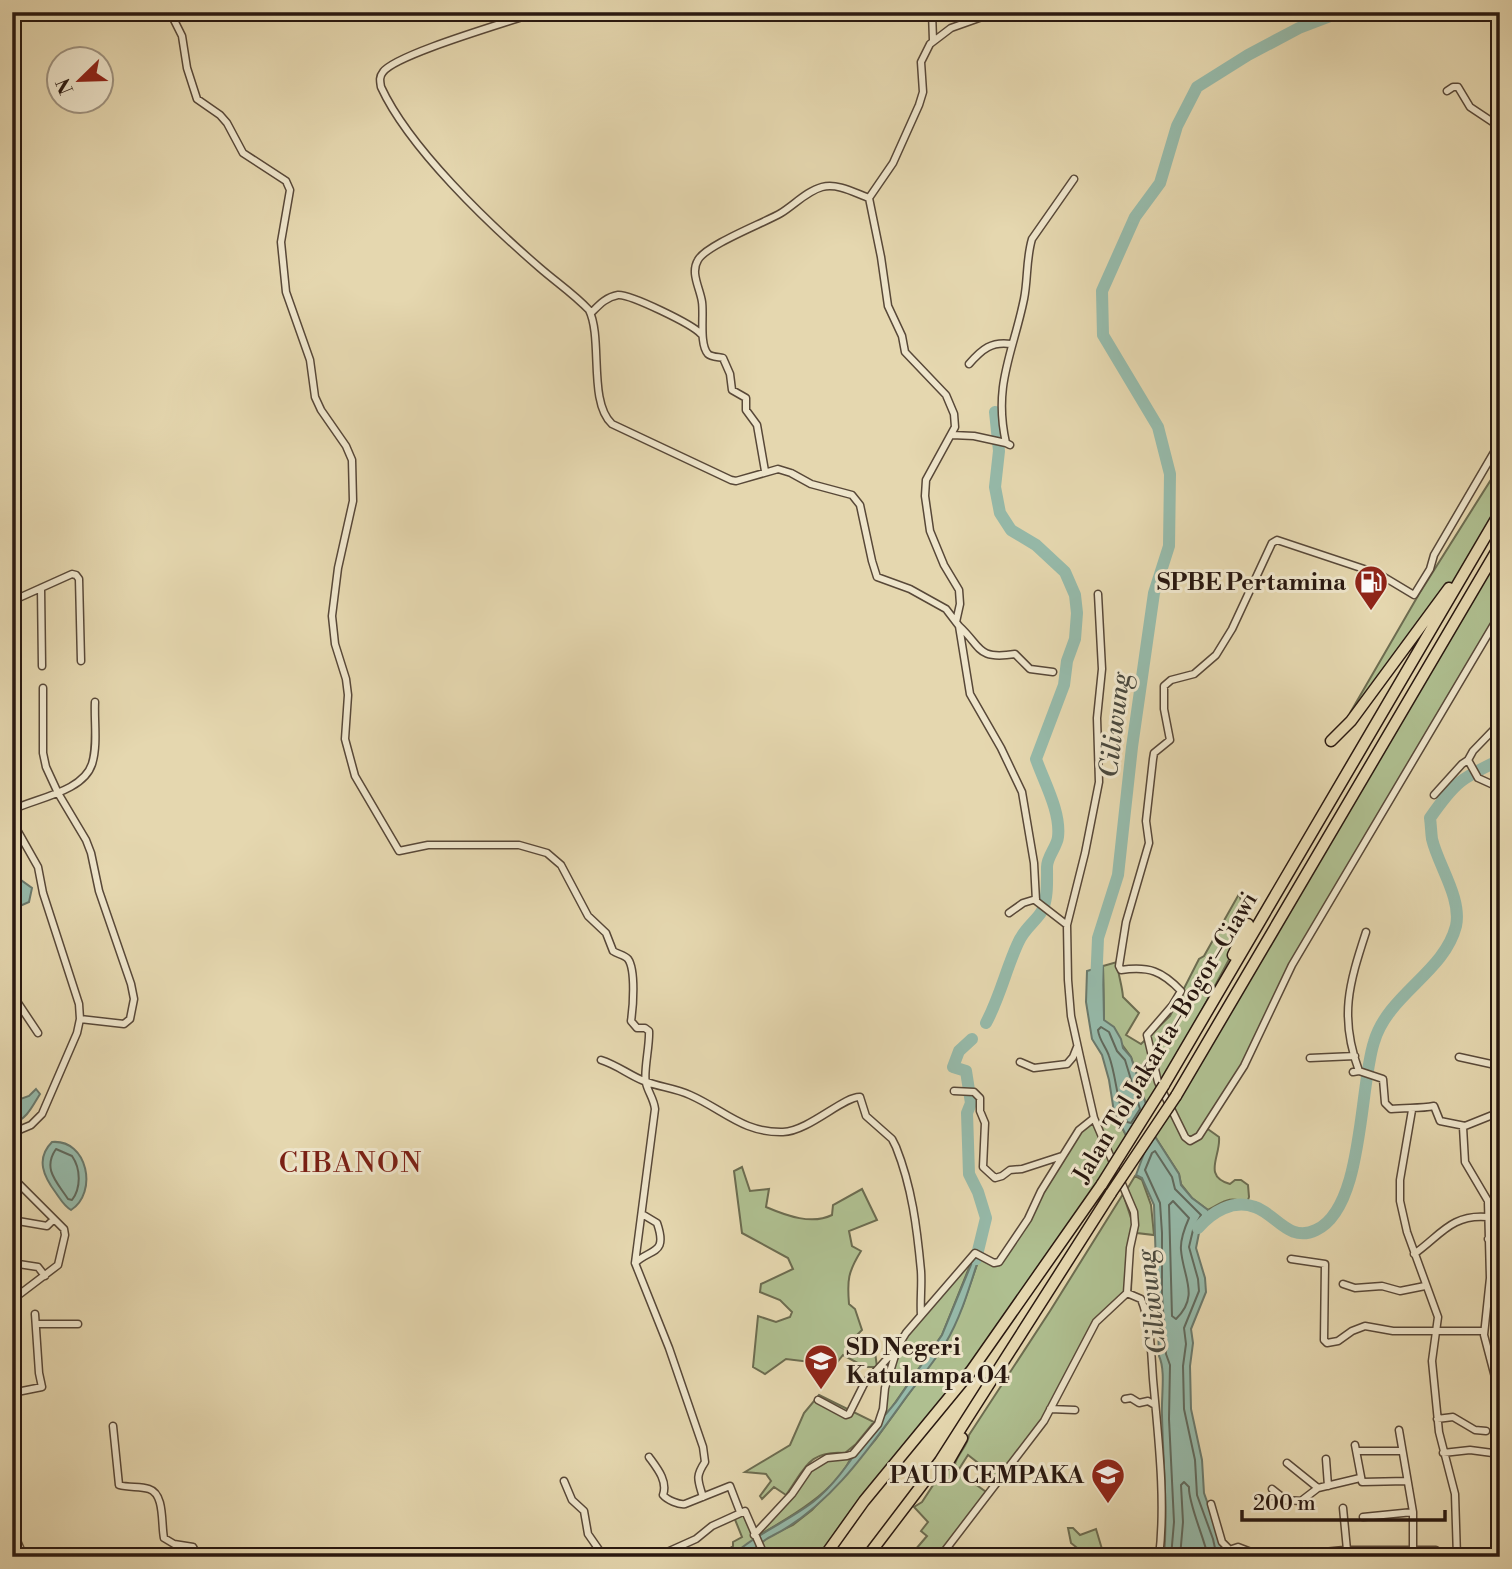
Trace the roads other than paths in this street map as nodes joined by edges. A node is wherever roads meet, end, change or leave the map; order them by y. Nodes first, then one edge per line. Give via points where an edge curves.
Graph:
1 (170, 12) edge
2 (537, 12) edge
3 (932, 12) edge
4 (996, 12) edge
5 (933, 40) junction
6 (1447, 91) dead end
7 (1500, 127) edge
8 (1074, 179) dead end
9 (869, 198) junction
10 (591, 313) junction
11 (701, 334) junction
12 (1008, 344) junction
13 (970, 364) dead end
14 (951, 435) junction
15 (1500, 442) edge
16 (765, 471) junction
17 (1500, 512) edge
18 (1500, 545) edge
19 (1467, 569) junction
20 (41, 588) junction
21 (1098, 594) dead end
22 (12, 601) edge
23 (1500, 614) edge
24 (957, 624) junction
25 (81, 661) dead end
26 (41, 666) dead end
27 (1053, 672) dead end
28 (43, 688) dead end
29 (95, 702) dead end
30 (1500, 723) edge
31 (1331, 741) dead end
32 (1469, 761) junction
33 (1500, 788) edge
34 (58, 793) junction
35 (1434, 795) dead end
36 (12, 810) edge
37 (12, 821) edge
38 (1037, 902) junction
39 (1009, 914) dead end
40 (1248, 924) dead end
41 (1067, 925) junction
42 (1366, 932) dead end
43 (12, 994) edge
44 (80, 1019) junction
45 (1196, 1030) junction
46 (38, 1033) dead end
47 (1077, 1045) junction
48 (1355, 1056) junction
49 (1459, 1057) dead end
50 (1311, 1058) dead end
51 (601, 1060) dead end
52 (1020, 1062) dead end
53 (1500, 1066) edge
54 (645, 1082) junction
55 (954, 1091) dead end
56 (1412, 1110) junction
57 (1500, 1112) edge
58 (1094, 1118) junction
59 (1463, 1126) junction
60 (12, 1133) edge
61 (1063, 1155) junction
62 (12, 1177) edge
63 (642, 1214) junction
64 (1487, 1217) junction
65 (54, 1219) junction
66 (12, 1220) edge
67 (1488, 1239) junction
68 (1500, 1239) edge
69 (1414, 1254) junction
70 (1291, 1259) dead end
71 (12, 1263) edge
72 (635, 1263) junction
73 (45, 1276) junction
74 (1343, 1284) dead end
75 (1425, 1286) junction
76 (1127, 1293) junction
77 (12, 1300) edge
78 (35, 1314) dead end
79 (921, 1315) junction
80 (36, 1324) junction
81 (78, 1324) dead end
82 (1435, 1331) junction
83 (1484, 1331) junction
84 (898, 1346) junction
85 (1497, 1377) edge
86 (989, 1382) junction
87 (12, 1393) edge
88 (1125, 1399) dead end
89 (818, 1400) dead end
90 (1156, 1405) junction
91 (1500, 1407) edge
92 (1050, 1409) junction
93 (1075, 1410) dead end
94 (1437, 1419) junction
95 (113, 1426) dead end
96 (1399, 1430) dead end
97 (1486, 1431) dead end
98 (1402, 1451) junction
99 (1443, 1453) junction
100 (1500, 1454) edge
101 (649, 1457) dead end
102 (1325, 1459) dead end
103 (947, 1464) dead end
104 (1287, 1464) dead end
105 (1360, 1478) junction
106 (1407, 1480) junction
107 (564, 1481) dead end
108 (1328, 1486) junction
109 (1318, 1488) junction
110 (1272, 1489) dead end
111 (703, 1497) junction
112 (1286, 1500) junction
113 (1211, 1504) dead end
114 (1267, 1505) dead end
115 (1343, 1508) dead end
116 (740, 1512) junction
117 (1413, 1512) junction
118 (1363, 1517) dead end
119 (12, 1529) edge
120 (754, 1536) junction
121 (1347, 1550) junction
122 (1413, 1550) junction
123 (1229, 1553) edge
124 (1254, 1555) edge
125 (24, 1557) edge
126 (198, 1557) edge
127 (604, 1557) edge
128 (656, 1557) edge
129 (765, 1557) edge
130 (824, 1557) edge
131 (867, 1557) edge
132 (940, 1557) edge
133 (1159, 1557) edge
134 (1264, 1557) edge
135 (1273, 1557) edge
136 (1442, 1557) edge
137 (1457, 1557) edge

1 - 54 street via 182,36 197,99 227,123 243,153 286,181 290,190 281,242 286,292 310,360 318,404 352,460 354,501 332,616 346,679 345,739 355,776 398,851 428,845 519,845 547,853 561,865 590,920 606,933 613,951 629,961 631,1021 649,1031
2 - 10 street via 412,54 385,69 381,88 411,134 462,194
3 - 5 street
4 - 5 street via 958,24
5 - 9 street via 922,60 919,105 893,163
6 - 7 street via 1458,87 1469,107
8 - 12 street via 1032,239 1024,301
9 - 11 street via 821,187 703,253 695,267 702,300
9 - 14 street via 888,306 905,352 950,401 956,421
10 - 11 street via 607,298 627,296
10 - 16 street via 598,385 605,415 612,424 731,480
11 - 16 street via 708,355 725,362 732,390 746,398 746,410 757,425
12 - 13 street via 986,347
12 - 14 street via 1001,398 1004,443
14 - 24 street via 926,480 925,496 930,531 959,590
15 - 23 street via 1414,595 1379,574 1277,540 1216,655 1194,674 1164,686 1170,740 1153,759 1146,821 1149,843 1126,922 1119,966 1121,970 1158,972 1181,991 1147,1035 1158,1082 1190,1141 1199,1136 1244,1068 1292,965
16 - 24 street via 782,470 857,499 877,577 946,609
17 - 19 highway, Jalan Tol Jakarta–Bogor–Ciawi
18 - 86 highway, Jalan Tol Jakarta–Bogor–Ciawi, bridge via 1176,1096
19 - 31 highway
19 - 45 highway, Jalan Tol Jakarta–Bogor–Ciawi
20 - 22 street
20 - 25 street via 72,574 79,579
20 - 26 street
21 - 41 street via 1102,669 1097,718 1099,782
24 - 27 street via 979,651 1015,654 1030,669
24 - 38 street via 970,694 1021,792
28 - 34 street via 43,753
29 - 34 street via 91,767 72,787
30 - 32 street
32 - 33 street via 1474,774
32 - 35 street
34 - 36 street
34 - 44 street via 92,853 99,891 134,999 131,1019 124,1024
37 - 44 street via 38,867
38 - 39 street via 1023,903
38 - 41 street
40 - 45 highway
41 - 47 street via 1071,1016
42 - 48 street via 1350,982 1346,1013
43 - 46 street
44 - 60 street via 41,1114 31,1125
45 - 130 highway, Jalan Tol Jakarta–Bogor–Ciawi, bridge via 1102,1184 971,1371
47 - 52 street via 1067,1064 1034,1068
47 - 58 street
48 - 50 street
48 - 56 street via 1359,1072 1384,1081 1388,1108
49 - 53 street
51 - 54 street via 619,1065
54 - 63 street via 655,1110
54 - 79 street via 691,1095 732,1121 771,1131 801,1127 860,1097 866,1116 897,1147 915,1208
55 - 61 street via 980,1098 985,1123 983,1167 995,1178
56 - 59 street via 1434,1106 1440,1121
56 - 69 street via 1400,1187
57 - 59 street
58 - 61 street via 1079,1130
58 - 76 street via 1134,1212
59 - 64 street via 1463,1158 1486,1196
61 - 79 street via 999,1262 975,1253
62 - 65 street
63 - 72 street
63 - 72 street via 657,1223 660,1244
64 - 67 street
64 - 69 street via 1469,1217 1445,1227
65 - 66 street via 47,1226
65 - 73 street via 65,1235 58,1265
67 - 68 street
67 - 83 street via 1490,1278
69 - 75 street
70 - 82 street via 1325,1264 1326,1343 1362,1326
71 - 73 street via 37,1267
72 - 111 street via 703,1447 705,1462 698,1480
73 - 77 street
74 - 75 street via 1400,1291
75 - 82 street via 1437,1313
76 - 90 street via 1141,1299 1147,1315
76 - 92 street via 1096,1322
78 - 80 street
79 - 84 street
80 - 81 street
80 - 87 street via 42,1387
82 - 83 street
82 - 94 street via 1432,1361
83 - 85 street
84 - 89 street via 864,1384 849,1414
84 - 120 street via 878,1424 853,1454 827,1458 809,1469
85 - 91 street
86 - 103 highway
86 - 131 highway, Jalan Tol Jakarta–Bogor–Ciawi via 940,1461
88 - 90 street
90 - 133 street
92 - 93 street
92 - 132 street
94 - 97 street via 1453,1417
94 - 99 street
95 - 126 street via 120,1485 155,1492 164,1538 193,1547
96 - 98 street
98 - 105 street via 1356,1448
98 - 106 street
99 - 100 street
99 - 137 street via 1455,1494
101 - 111 street via 662,1477 664,1497 681,1505
102 - 108 street
104 - 109 street
105 - 106 street via 1366,1483
105 - 108 street
106 - 117 street
107 - 127 street via 572,1500 584,1511 588,1534
108 - 109 street
109 - 112 street via 1304,1500
110 - 112 street
111 - 116 street via 730,1486
112 - 114 street
113 - 123 street
115 - 121 street
116 - 120 street via 745,1511
116 - 128 street
117 - 118 street
117 - 122 street
119 - 125 street
120 - 129 street
121 - 122 street
121 - 135 street
122 - 136 street via 1436,1550
123 - 124 street via 1238,1546
124 - 134 street

